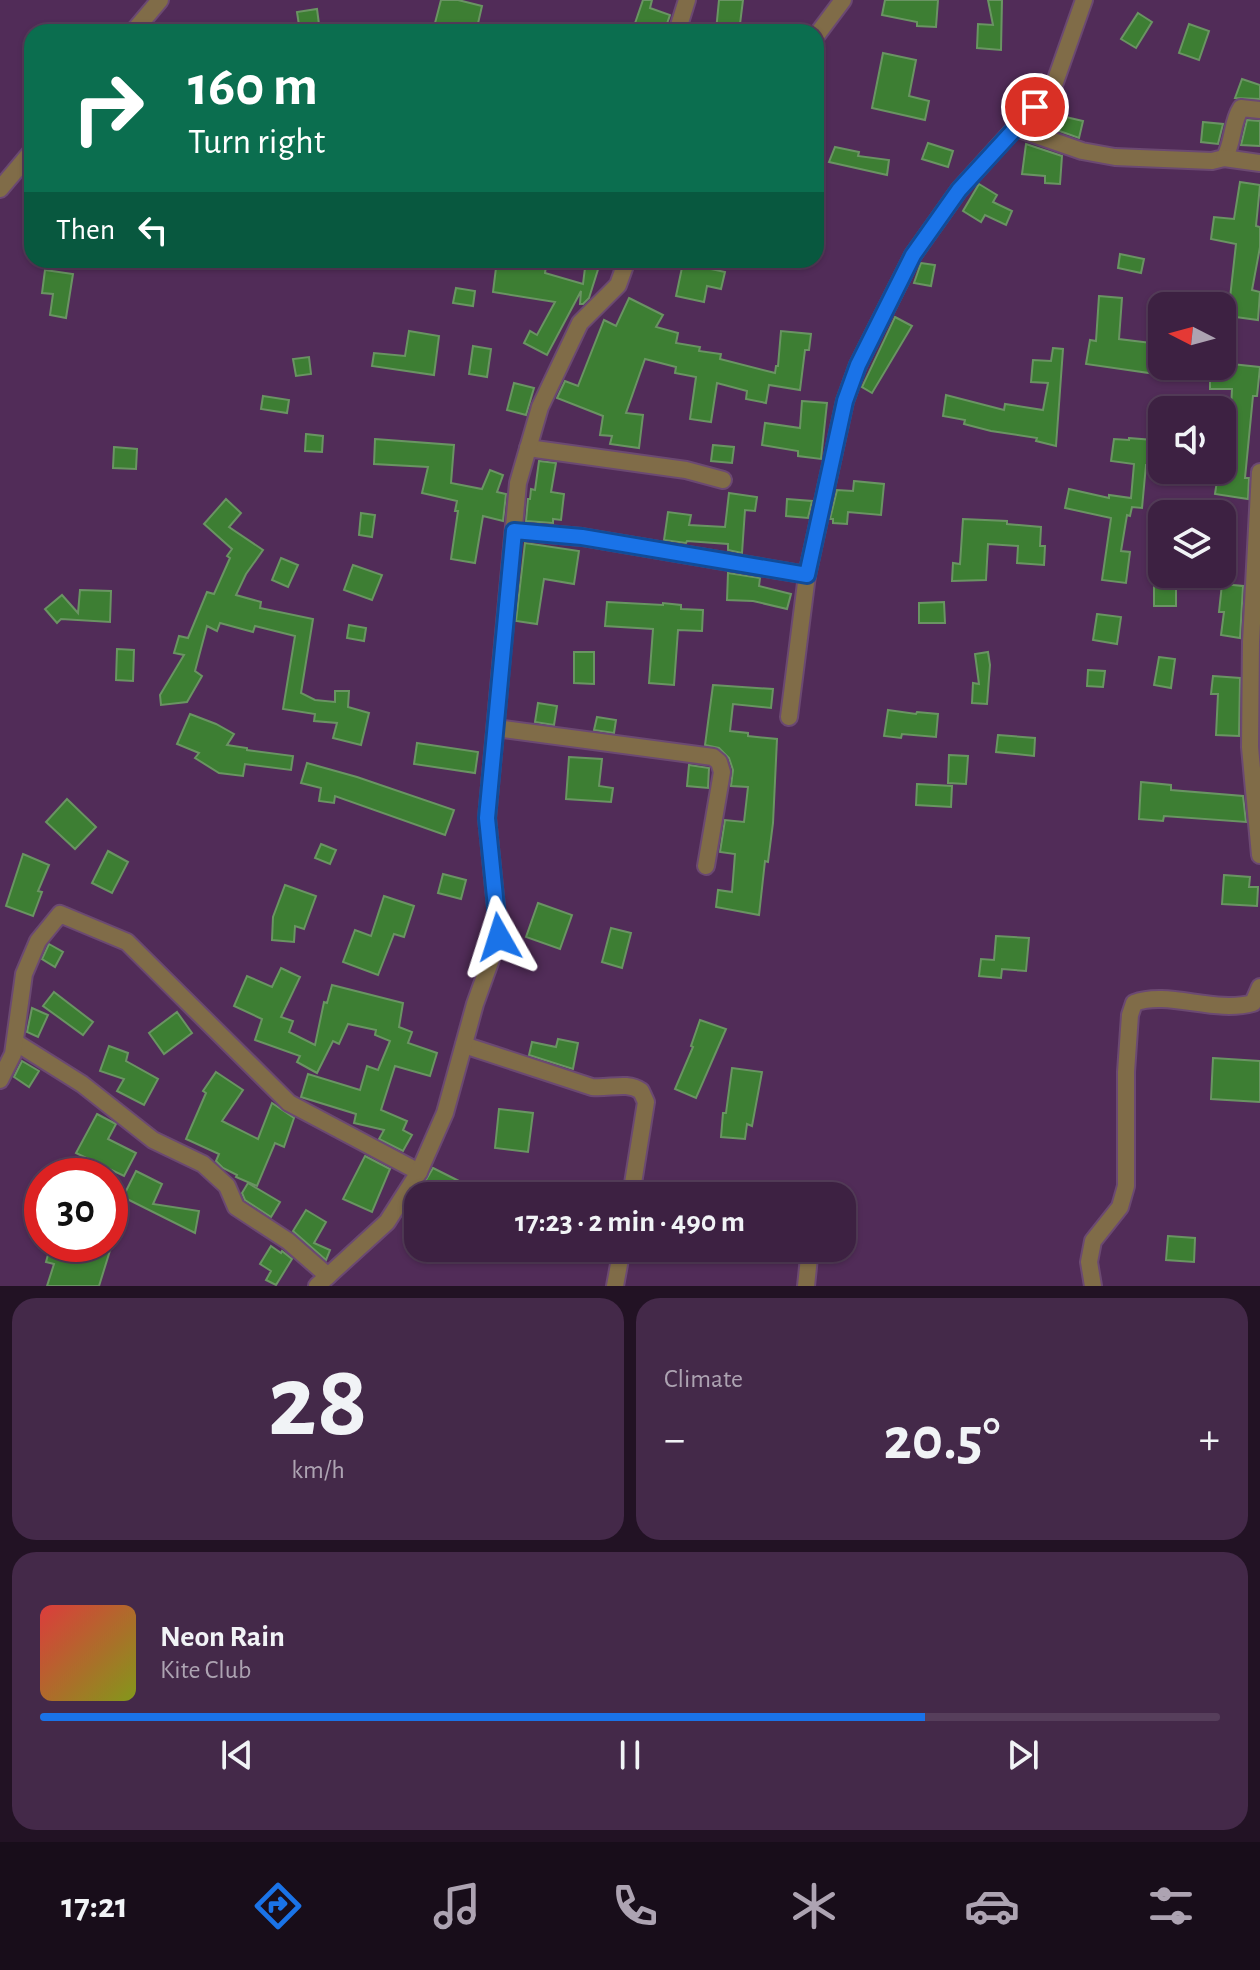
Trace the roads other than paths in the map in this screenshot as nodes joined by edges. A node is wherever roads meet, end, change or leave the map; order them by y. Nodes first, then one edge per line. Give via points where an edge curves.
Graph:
1 (160, 0) edge
2 (687, 0) edge
3 (843, 0) edge
4 (1084, 0) edge
5 (140, 24) edge
6 (680, 24) edge
7 (824, 25) edge
8 (1260, 110) edge
9 (1016, 128) junction
10 (1224, 158) junction
11 (24, 160) edge
12 (1260, 163) edge
13 (0, 189) edge
14 (624, 268) edge
15 (528, 448) junction
16 (1260, 472) edge
17 (723, 480) dead end
18 (514, 531) junction
19 (807, 575) junction
20 (789, 717) dead end
21 (496, 728) junction
22 (1260, 855) edge
23 (706, 866) dead end
24 (1260, 987) edge
25 (15, 1042) junction
26 (464, 1045) junction
27 (0, 1080) edge
28 (419, 1172) junction
29 (633, 1182) edge
30 (619, 1262) edge
31 (809, 1262) edge
32 (323, 1281) edge
33 (615, 1286) edge
34 (806, 1286) edge
35 (1093, 1286) edge

1 - 5 street
2 - 6 street
3 - 7 street
4 - 9 street via 1054,85
8 - 10 street via 1241,108
9 - 10 street via 1115,157
9 - 19 street via 959,190 913,255 858,365 845,401
10 - 12 street
11 - 13 street
14 - 15 street via 618,285 580,323 540,407
15 - 17 street
15 - 18 street via 518,483
16 - 22 street via 1250,747
18 - 19 street via 582,537
18 - 21 street
19 - 20 street
21 - 23 street via 713,757 722,772
21 - 26 street via 487,818 499,937
24 - 35 street via 1253,1003 1241,1007 1148,998 1134,1003 1128,1044 1126,1186 1120,1207 1093,1241
25 - 27 street
25 - 28 street via 24,974 38,941 60,914 127,942 289,1103
25 - 32 street via 82,1084 153,1140 220,1177 236,1207 288,1241
26 - 28 street via 445,1113
26 - 29 street via 592,1087 627,1085 641,1091 646,1102
28 - 32 street via 387,1222
30 - 33 street
31 - 34 street

